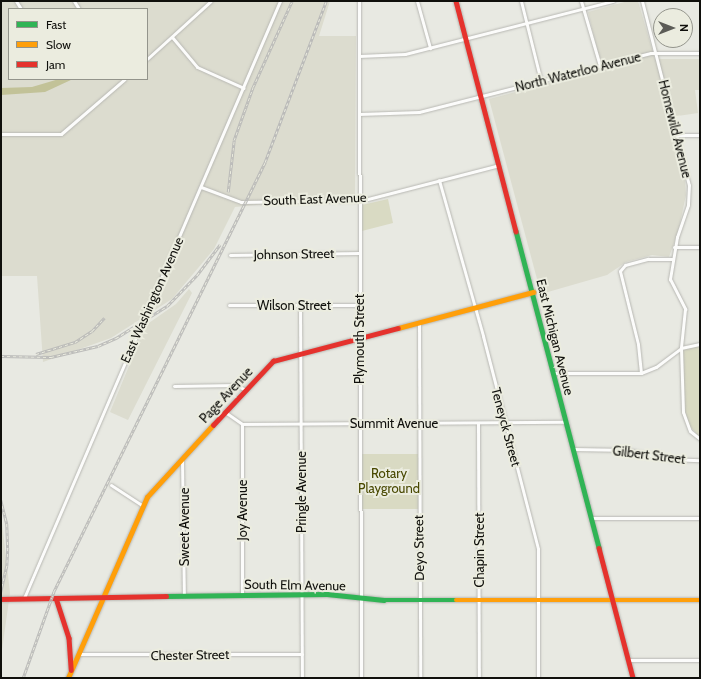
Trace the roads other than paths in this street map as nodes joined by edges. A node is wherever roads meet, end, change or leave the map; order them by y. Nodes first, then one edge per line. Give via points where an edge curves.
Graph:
1 (211, 1) edge
2 (280, 1) edge
3 (359, 1) edge
4 (417, 1) edge
5 (456, 1) edge
6 (521, 1) edge
7 (581, 1) edge
8 (613, 1) edge
9 (642, 1) edge
10 (583, 8) junction
11 (527, 23) junction
12 (172, 37) junction
13 (466, 39) junction
14 (430, 48) junction
15 (656, 53) junction
16 (700, 53) edge
17 (359, 56) junction
18 (148, 58) edge
19 (600, 66) junction
20 (124, 80) edge
21 (541, 81) junction
22 (244, 88) junction
23 (481, 97) junction
24 (359, 114) junction
25 (1, 134) edge
26 (678, 135) junction
27 (700, 135) edge
28 (499, 165) junction
29 (439, 180) junction
30 (201, 187) junction
31 (360, 200) junction
32 (674, 247) junction
33 (700, 247) edge
34 (359, 253) junction
35 (230, 254) dead end
36 (672, 259) junction
37 (533, 292) junction
38 (229, 305) dead end
39 (300, 305) junction
40 (360, 305) junction
41 (474, 307) junction
42 (419, 322) junction
43 (360, 337) junction
44 (700, 344) edge
45 (681, 348) junction
46 (301, 352) junction
47 (641, 373) junction
48 (553, 374) junction
49 (174, 386) dead end
50 (246, 390) junction
51 (225, 412) junction
52 (566, 422) junction
53 (301, 423) junction
54 (360, 423) junction
55 (419, 423) junction
56 (478, 423) junction
57 (505, 423) junction
58 (242, 424) junction
59 (700, 439) edge
60 (573, 449) junction
61 (182, 459) junction
62 (700, 460) edge
63 (111, 485) dead end
64 (142, 505) junction
65 (591, 518) junction
66 (700, 518) edge
67 (302, 595) junction
68 (103, 596) junction
69 (184, 596) junction
70 (242, 596) junction
71 (24, 598) junction
72 (56, 598) junction
73 (361, 598) junction
74 (1, 599) edge
75 (700, 600) edge
76 (419, 601) junction
77 (479, 601) junction
78 (538, 601) junction
79 (613, 601) junction
80 (79, 654) junction
81 (302, 654) junction
82 (628, 660) junction
83 (700, 660) edge
84 (71, 672) junction
85 (68, 678) edge
86 (302, 678) edge
87 (361, 678) edge
88 (420, 678) edge
89 (479, 678) edge
90 (538, 678) edge
91 (633, 678) edge

1 - 12 street
2 - 22 street, East Washington Avenue
3 - 17 street, Plymouth Street
4 - 14 street
5 - 13 street, East Michigan Avenue
6 - 11 street
7 - 10 street
8 - 10 street
9 - 15 street, Homewild Avenue
10 - 11 street
10 - 19 street
11 - 13 street
11 - 21 street
12 - 18 street
12 - 22 street via 197,67
13 - 14 street
13 - 23 street, East Michigan Avenue
14 - 17 street via 395,56
15 - 16 street, North Waterloo Avenue
15 - 19 street, North Waterloo Avenue
15 - 26 street, Homewild Avenue
17 - 24 street, Plymouth Street
19 - 21 street, North Waterloo Avenue
20 - 25 street via 60,134
21 - 23 street, North Waterloo Avenue
22 - 30 street, East Washington Avenue
23 - 24 street, North Waterloo Avenue via 414,113
23 - 28 street, East Michigan Avenue
24 - 31 street, Plymouth Street
26 - 27 street
26 - 32 street, Homewild Avenue via 686,168 689,196
28 - 29 street, South East Avenue
28 - 37 street, East Michigan Avenue
29 - 31 street, South East Avenue
29 - 41 street, Teneyck Street
30 - 31 street, South East Avenue via 241,202
30 - 71 street, East Washington Avenue
31 - 34 street, Plymouth Street
32 - 33 street
32 - 36 street, Homewild Avenue
34 - 35 street, Johnson Street
34 - 40 street, Plymouth Street
36 - 45 street, Homewild Avenue via 672,286 685,309
36 - 47 street via 652,258 625,265 621,269 638,344
37 - 41 street, Page Avenue
37 - 48 street, East Michigan Avenue
38 - 39 street, Wilson Street
39 - 40 street, Wilson Street
39 - 46 street, Pringle Avenue
40 - 43 street, Plymouth Street
41 - 42 street, Page Avenue
41 - 57 street, Teneyck Street
42 - 43 street, Page Avenue
42 - 55 street, Deyo Street
43 - 46 street, Page Avenue
43 - 54 street, Plymouth Street
44 - 45 street
45 - 47 street via 656,367
45 - 59 street, Homewild Avenue via 683,412 690,431
46 - 50 street, Page Avenue via 273,361
46 - 53 street, Pringle Avenue
47 - 48 street
48 - 52 street, East Michigan Avenue
49 - 50 street via 235,385
50 - 51 street, Page Avenue
51 - 58 street
51 - 61 street, Page Avenue
52 - 57 street, Summit Avenue
52 - 60 street, East Michigan Avenue
53 - 54 street, Summit Avenue
53 - 58 street, Summit Avenue
53 - 67 street, Pringle Avenue
54 - 55 street, Summit Avenue
54 - 73 street, Plymouth Street
55 - 56 street, Summit Avenue
55 - 76 street, Deyo Street
56 - 57 street, Summit Avenue
56 - 77 street, Chapin Street
57 - 78 street, Teneyck Street via 538,549
58 - 70 street, Joy Avenue
60 - 62 street, Gilbert Street via 629,450 666,459
60 - 65 street, East Michigan Avenue
61 - 64 street, Page Avenue
61 - 69 street, Sweet Avenue
63 - 64 street
64 - 68 street, Page Avenue
65 - 66 street
65 - 79 street, East Michigan Avenue
67 - 70 street, South Elm Avenue
67 - 73 street, South Elm Avenue
67 - 81 street, Pringle Avenue
68 - 69 street, South Elm Avenue
68 - 72 street, South Elm Avenue
68 - 80 street, Page Avenue
69 - 70 street, South Elm Avenue
71 - 72 street, South Elm Avenue
71 - 74 street, South Elm Avenue
72 - 84 street via 69,638
73 - 76 street, South Elm Avenue
73 - 87 street, Plymouth Street
75 - 79 street, South Elm Avenue
76 - 77 street, South Elm Avenue
76 - 88 street, Deyo Street
77 - 78 street, South Elm Avenue
77 - 89 street, Chapin Street
78 - 79 street, South Elm Avenue
78 - 90 street, Teneyck Street
79 - 82 street, East Michigan Avenue
80 - 81 street, Chester Street
80 - 84 street, Page Avenue
81 - 86 street, Pringle Avenue
82 - 83 street
82 - 91 street, East Michigan Avenue
84 - 85 street, Page Avenue

